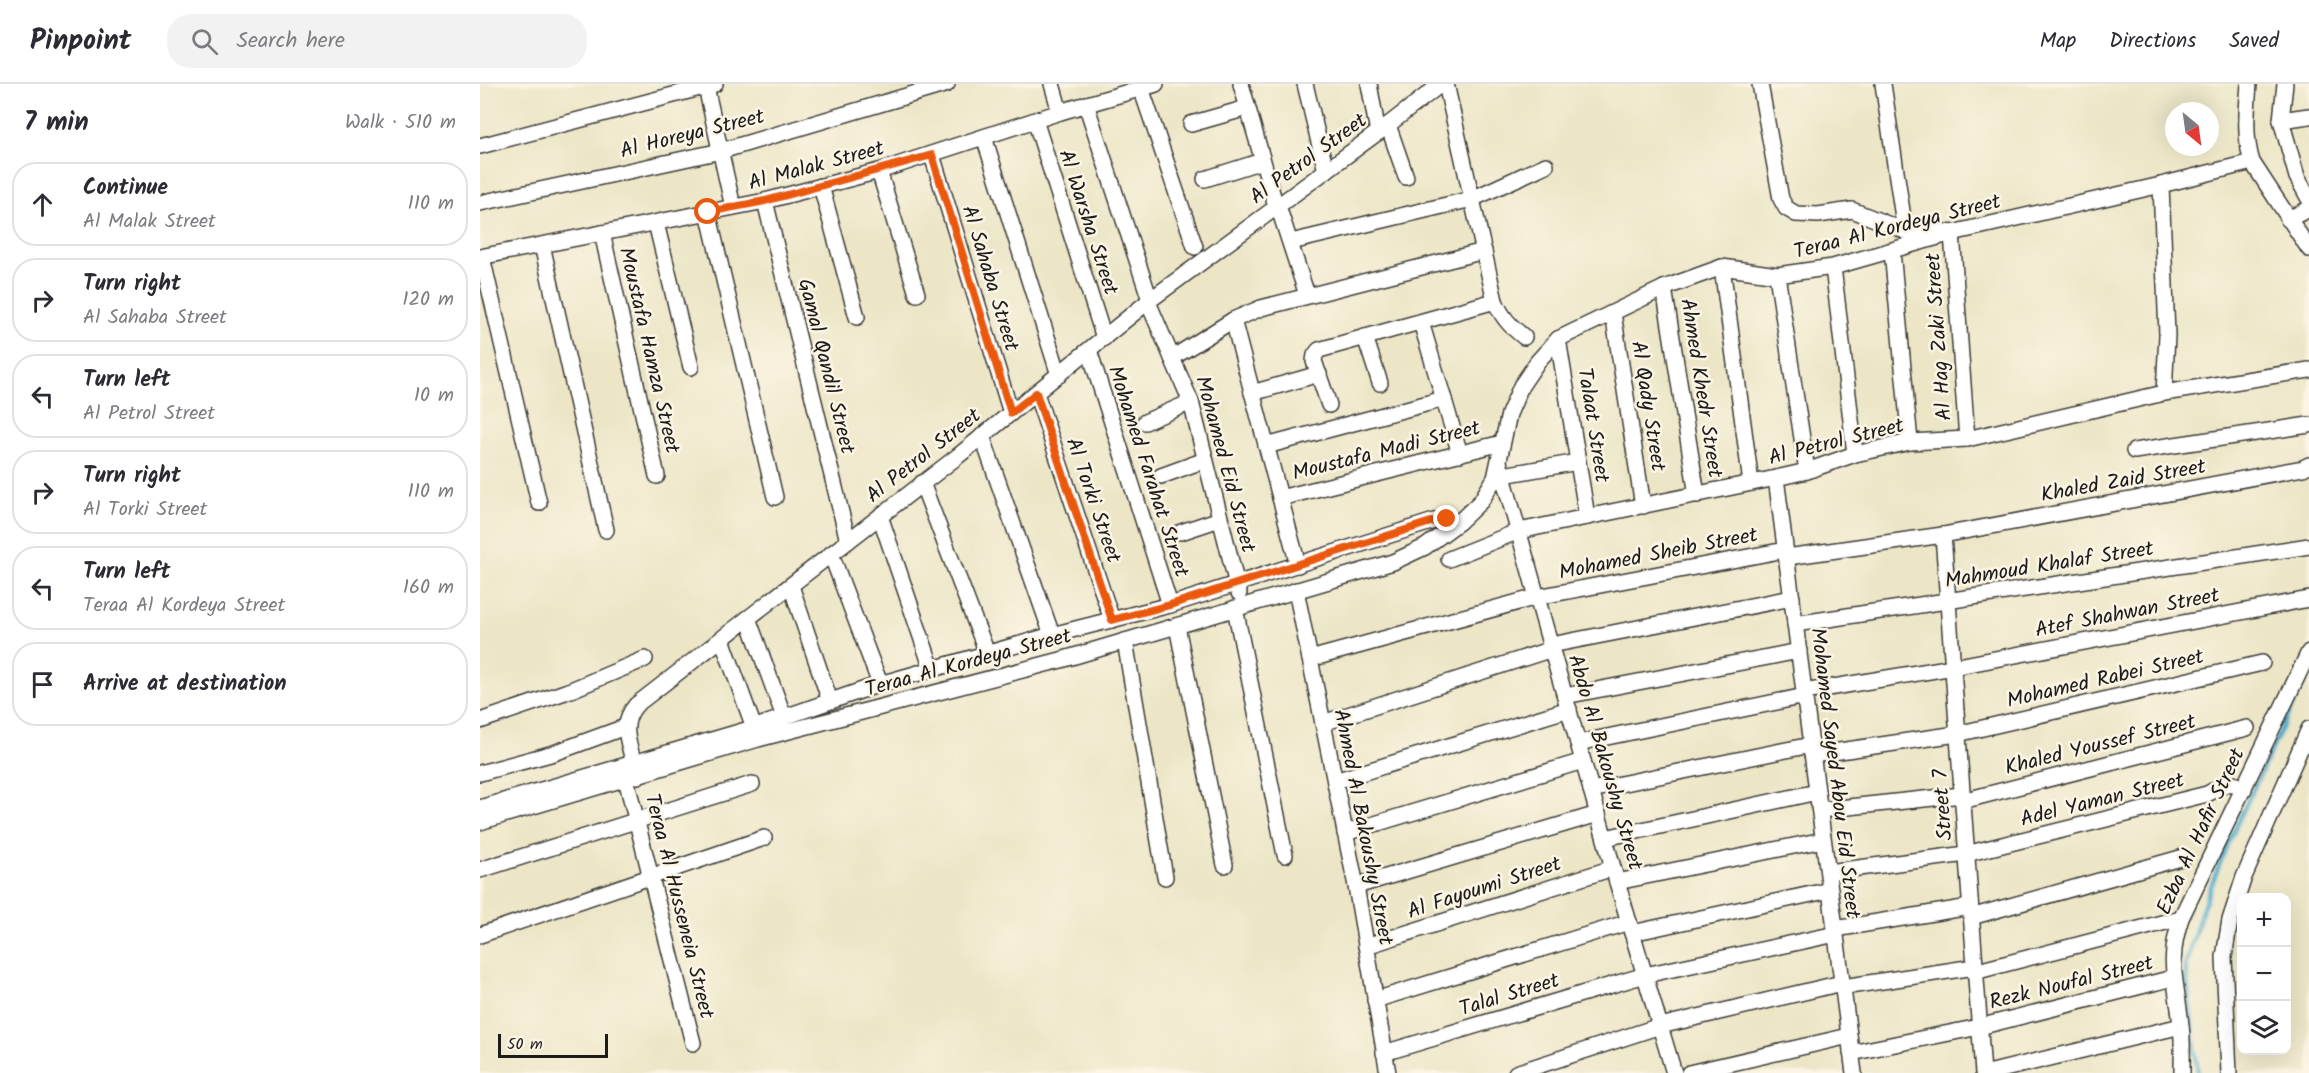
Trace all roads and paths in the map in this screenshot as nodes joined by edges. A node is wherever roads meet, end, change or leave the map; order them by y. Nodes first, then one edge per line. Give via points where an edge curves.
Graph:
1 (947, 84) edge
2 (1052, 84) edge
3 (1240, 84) edge
4 (1305, 84) edge
5 (1369, 84) edge
6 (1441, 84) edge
7 (1446, 84) edge
8 (1760, 84) edge
9 (1883, 84) edge
10 (2249, 84) edge
11 (2285, 84) edge
12 (711, 85) edge
13 (1149, 86) edge
14 (1086, 104) junction
15 (1247, 108) junction
16 (1060, 112) junction
17 (2309, 116) edge
18 (1035, 120) junction
19 (2281, 120) junction
20 (1191, 124) dead end
21 (1383, 129) junction
22 (984, 137) junction
23 (480, 146) edge
24 (721, 151) junction
25 (932, 155) junction
26 (1262, 161) junction
27 (2252, 162) junction
28 (1546, 165) dead end
29 (879, 171) junction
30 (1326, 171) junction
31 (1406, 177) dead end
32 (1205, 179) dead end
33 (2162, 185) junction
34 (821, 186) junction
35 (1472, 199) junction
36 (2309, 199) edge
37 (765, 201) junction
38 (480, 203) edge
39 (733, 207) junction
40 (1277, 207) junction
41 (2309, 209) edge
42 (708, 212) junction
43 (2288, 219) junction
44 (656, 223) junction
45 (1905, 231) junction
46 (1952, 232) junction
47 (602, 233) junction
48 (1291, 242) junction
49 (542, 245) junction
50 (1195, 247) dead end
51 (2309, 249) edge
52 (1484, 251) junction
53 (1892, 251) junction
54 (481, 257) edge
55 (1722, 267) junction
56 (1833, 267) junction
57 (1777, 275) junction
58 (1664, 288) junction
59 (917, 294) dead end
60 (1307, 295) junction
61 (1149, 301) junction
62 (1496, 301) junction
63 (1613, 313) junction
64 (857, 317) dead end
65 (1233, 320) junction
66 (1421, 322) junction
67 (1365, 337) junction
68 (1524, 337) dead end
69 (1104, 338) junction
70 (1558, 339) junction
71 (1089, 350) junction
72 (1172, 358) junction
73 (691, 367) dead end
74 (2309, 370) edge
75 (1319, 374) junction
76 (1059, 375) junction
77 (1380, 383) dead end
78 (1036, 393) junction
79 (1252, 393) junction
80 (2164, 393) junction
81 (1444, 399) junction
82 (1191, 402) junction
83 (1329, 405) dead end
84 (1011, 413) junction
85 (1145, 422) dead end
86 (2309, 425) edge
87 (982, 436) junction
88 (1967, 439) junction
89 (1910, 442) junction
90 (1502, 443) junction
91 (1266, 446) junction
92 (2134, 451) dead end
93 (1460, 454) junction
94 (1855, 454) junction
95 (1205, 460) junction
96 (1578, 462) junction
97 (2309, 465) edge
98 (1501, 469) junction
99 (1807, 471) junction
100 (657, 476) dead end
101 (1161, 476) dead end
102 (1776, 478) junction
103 (922, 483) junction
104 (1751, 483) junction
105 (1697, 495) junction
106 (775, 498) dead end
107 (1280, 498) junction
108 (539, 503) dead end
109 (1643, 506) junction
110 (880, 516) junction
111 (1587, 517) junction
112 (1220, 519) junction
113 (1459, 522) junction
114 (606, 530) dead end
115 (1519, 531) junction
116 (1181, 532) dead end
117 (1943, 535) junction
118 (848, 541) junction
119 (2309, 546) edge
120 (831, 554) junction
121 (1786, 554) junction
122 (1449, 559) dead end
123 (1298, 565) junction
124 (1237, 584) junction
125 (791, 586) junction
126 (1296, 590) junction
127 (1538, 597) junction
128 (1792, 598) junction
129 (2309, 599) edge
130 (1948, 600) junction
131 (1170, 605) junction
132 (1239, 607) junction
133 (748, 618) junction
134 (1112, 620) junction
135 (1795, 624) junction
136 (1177, 626) junction
137 (1052, 634) junction
138 (722, 639) junction
139 (1125, 641) junction
140 (1552, 647) junction
141 (1799, 651) junction
142 (2309, 652) edge
143 (987, 653) junction
144 (1310, 659) junction
145 (645, 660) dead end
146 (2262, 663) dead end
147 (1953, 667) junction
148 (932, 669) junction
149 (880, 684) junction
150 (1804, 694) junction
151 (830, 701) junction
152 (1567, 703) junction
153 (784, 717) junction
154 (480, 721) edge
155 (1323, 723) junction
156 (625, 727) junction
157 (2247, 728) dead end
158 (2309, 729) edge
159 (756, 733) junction
160 (1957, 734) junction
161 (1578, 743) junction
162 (1812, 750) junction
163 (1583, 761) junction
164 (633, 772) junction
165 (480, 773) edge
166 (1335, 781) junction
167 (752, 784) dead end
168 (2244, 789) junction
169 (1591, 790) junction
170 (1817, 792) junction
171 (1962, 798) junction
172 (480, 808) edge
173 (1820, 810) junction
174 (1598, 814) junction
175 (637, 820) junction
176 (480, 822) edge
177 (1346, 833) junction
178 (764, 838) dead end
179 (1605, 838) junction
180 (1824, 840) junction
181 (1966, 854) junction
182 (1285, 855) dead end
183 (2184, 856) dead end
184 (1225, 865) dead end
185 (480, 870) edge
186 (1828, 872) junction
187 (1615, 875) junction
188 (651, 876) junction
189 (1165, 877) dead end
190 (1356, 886) junction
191 (1830, 891) junction
192 (1970, 912) junction
193 (2181, 918) junction
194 (1631, 927) junction
195 (1835, 932) junction
196 (480, 935) edge
197 (1366, 946) junction
198 (1974, 970) junction
199 (1645, 975) junction
200 (2173, 978) junction
201 (1842, 985) junction
202 (1375, 1000) junction
203 (1660, 1026) junction
204 (1979, 1026) junction
205 (2181, 1026) junction
206 (1849, 1036) junction
207 (693, 1043) dead end
208 (1384, 1053) junction
209 (1851, 1053) junction
210 (1388, 1073) edge
211 (1516, 1073) edge
212 (1674, 1073) edge
213 (1689, 1073) edge
214 (1854, 1073) edge
215 (1983, 1073) edge
216 (1988, 1073) edge
217 (2182, 1073) edge
218 (2229, 1073) edge

1 - 24 street, Al Horeya Street
2 - 16 street
3 - 15 street
4 - 30 street
5 - 21 street
6 - 21 street, Al Petrol Street
7 - 35 street
8 - 45 street via 1781,199 1786,208 1796,214 1818,215 1852,210
9 - 45 street
10 - 27 street via 2246,118
11 - 19 street
12 - 23 street
12 - 24 street
13 - 14 street, Al Malak Street
13 - 50 street
14 - 16 street, Al Malak Street
14 - 61 street, Mohamed Eid Street
15 - 20 street
15 - 26 street
16 - 18 street, Al Malak Street
17 - 19 street
18 - 22 street, Al Malak Street
18 - 69 street, Al Warsha Street
19 - 36 street via 2297,177
21 - 30 street, Al Petrol Street
21 - 31 street
22 - 25 street, Al Malak Street
22 - 76 street
24 - 38 street, Al Horeya Street
24 - 39 street
25 - 29 street, Al Malak Street
25 - 84 street, Al Sahaba Street
26 - 32 street
26 - 40 street
27 - 33 street, Teraa Al Kordeya Street
27 - 43 street
28 - 35 street
29 - 34 street, Al Malak Street
29 - 59 street
30 - 40 street, Al Petrol Street
33 - 46 street, Teraa Al Kordeya Street
33 - 80 street via 2167,335
34 - 37 street, Al Malak Street
34 - 64 street
35 - 48 street
35 - 52 street
37 - 39 street, Al Malak Street
37 - 118 street, Gamal Qandil Street
39 - 42 street, Al Malak Street
40 - 48 street
40 - 61 street, Al Petrol Street
41 - 43 street
42 - 44 street, Al Malak Street
42 - 106 street
43 - 51 street
44 - 47 street, Al Malak Street
44 - 73 street
45 - 46 street
46 - 53 street, Teraa Al Kordeya Street
46 - 88 street, Al Hag Zaki Street
47 - 49 street, Al Malak Street
47 - 100 street, Moustafa Hamza Street
48 - 60 street
49 - 54 street, Al Malak Street
49 - 114 street
52 - 60 street
52 - 62 street
53 - 56 street, Teraa Al Kordeya Street
53 - 89 street
54 - 108 street
55 - 57 street, Teraa Al Kordeya Street
55 - 58 street, Teraa Al Kordeya Street
55 - 104 street
56 - 57 street, Teraa Al Kordeya Street
56 - 94 street
57 - 99 street
58 - 63 street, Teraa Al Kordeya Street
58 - 105 street, Ahmed Khedr Street
60 - 65 street
61 - 69 street, Al Petrol Street
61 - 72 street, Mohamed Eid Street
62 - 66 street
62 - 68 street via 1506,321
63 - 70 street, Teraa Al Kordeya Street
63 - 109 street, Al Qady Street
65 - 72 street
65 - 79 street
66 - 67 street
66 - 81 street
67 - 75 street via 1316,352 1314,361
67 - 77 street
69 - 71 street, Al Petrol Street
70 - 90 street, Teraa Al Kordeya Street via 1521,386
70 - 96 street, Talaat Street
71 - 76 street, Al Petrol Street
71 - 131 street, Mohamed Farahat Street
72 - 82 street, Mohamed Eid Street
74 - 80 street, Al Petrol Street
75 - 79 street
75 - 83 street
76 - 78 street, Al Petrol Street
78 - 84 street, Al Petrol Street
78 - 134 street, Al Torki Street
79 - 91 street
80 - 88 street, Al Petrol Street
81 - 91 street
81 - 93 street
82 - 85 street
82 - 95 street, Mohamed Eid Street
84 - 87 street, Al Petrol Street
86 - 92 street
87 - 103 street, Al Petrol Street
87 - 137 street
88 - 89 street, Al Petrol Street
89 - 94 street, Al Petrol Street
90 - 93 street, Moustafa Madi Street
90 - 98 street, Teraa Al Kordeya Street
91 - 107 street
93 - 107 street, Moustafa Madi Street
94 - 99 street, Al Petrol Street
95 - 101 street
95 - 112 street, Mohamed Eid Street
96 - 98 street
96 - 111 street, Talaat Street
97 - 117 street, Khaled Zaid Street
98 - 113 street, Teraa Al Kordeya Street via 1481,501
98 - 115 street, Abdo Al Bakoushy Street
99 - 102 street, Al Petrol Street
102 - 104 street, Al Petrol Street
102 - 121 street, Mohamed Sayed Abou Eid Street
103 - 110 street, Al Petrol Street
103 - 143 street
104 - 105 street, Al Petrol Street
105 - 109 street, Al Petrol Street
107 - 123 street
109 - 111 street, Al Petrol Street
110 - 118 street, Al Petrol Street
110 - 148 street
111 - 115 street, Al Petrol Street
112 - 116 street
112 - 124 street, Mohamed Eid Street
113 - 123 street, Teraa Al Kordeya Street via 1434,521
113 - 126 street, Teraa Al Kordeya Street via 1425,547 1393,562
115 - 122 street, Al Petrol Street
115 - 127 street, Abdo Al Bakoushy Street
117 - 121 street, Khaled Zaid Street
117 - 130 street, Street 7
118 - 120 street, Al Petrol Street
119 - 130 street, Mahmoud Khalaf Street
120 - 125 street, Al Petrol Street
120 - 149 street
121 - 127 street, Mohamed Sheib Street
121 - 128 street, Mohamed Sayed Abou Eid Street
123 - 124 street, Teraa Al Kordeya Street
124 - 131 street, Teraa Al Kordeya Street
124 - 132 street, Mohamed Eid Street
125 - 133 street, Al Petrol Street
125 - 151 street
126 - 132 street, Teraa Al Kordeya Street
126 - 144 street, Ahmed Al Bakoushy Street
127 - 140 street, Abdo Al Bakoushy Street
127 - 144 street, Mohamed Sheib Street
128 - 135 street, Mohamed Sayed Abou Eid Street
128 - 140 street
129 - 147 street, Atef Shahwan Street
130 - 135 street, Mahmoud Khalaf Street
130 - 147 street, Street 7
131 - 134 street, Teraa Al Kordeya Street
132 - 136 street, Teraa Al Kordeya Street
132 - 182 street, Mohamed Eid Street
133 - 138 street, Al Petrol Street
133 - 153 street
134 - 137 street, Teraa Al Kordeya Street
135 - 141 street, Mohamed Sayed Abou Eid Street
136 - 139 street, Teraa Al Kordeya Street
136 - 184 street
137 - 143 street, Teraa Al Kordeya Street
138 - 156 street, Al Petrol Street via 636,705 628,714
138 - 159 street
139 - 159 street, Teraa Al Kordeya Street
139 - 189 street
140 - 152 street, Abdo Al Bakoushy Street
140 - 155 street
141 - 150 street, Mohamed Sayed Abou Eid Street
141 - 152 street
142 - 168 street, Ezba Al Hafir Street
143 - 148 street, Teraa Al Kordeya Street
144 - 155 street, Ahmed Al Bakoushy Street
145 - 154 street
146 - 160 street, Mohamed Rabei Street
147 - 150 street, Atef Shahwan Street
147 - 160 street, Street 7
148 - 149 street, Teraa Al Kordeya Street
149 - 151 street, Teraa Al Kordeya Street
150 - 161 street, Atef Shahwan Street
150 - 162 street, Mohamed Sayed Abou Eid Street
151 - 153 street, Teraa Al Kordeya Street
152 - 161 street, Abdo Al Bakoushy Street
152 - 166 street
153 - 159 street, Teraa Al Kordeya Street
155 - 166 street, Ahmed Al Bakoushy Street
156 - 164 street
156 - 165 street via 554,753
157 - 171 street, Khaled Youssef Street
158 - 218 street via 2244,877 2230,920 2224,957
159 - 164 street, Teraa Al Kordeya Street
160 - 162 street, Mohamed Rabei Street
160 - 171 street, Street 7
161 - 163 street, Abdo Al Bakoushy Street
162 - 169 street, Mohamed Rabei Street
162 - 170 street, Mohamed Sayed Abou Eid Street
163 - 169 street, Abdo Al Bakoushy Street
163 - 177 street
164 - 172 street, Teraa Al Kordeya Street
164 - 175 street, Teraa Al Husseneia Street
164 - 176 street, Teraa Al Kordeya Street
166 - 177 street, Ahmed Al Bakoushy Street
167 - 175 street
168 - 181 street, Adel Yaman Street via 2229,783 2207,794
168 - 193 street, Ezba Al Hafir Street
169 - 174 street, Abdo Al Bakoushy Street
170 - 173 street, Mohamed Sayed Abou Eid Street
170 - 179 street
171 - 173 street, Khaled Youssef Street
171 - 181 street, Street 7
173 - 180 street, Mohamed Sayed Abou Eid Street
174 - 179 street, Abdo Al Bakoushy Street
174 - 190 street
175 - 185 street
175 - 188 street, Teraa Al Husseneia Street
177 - 190 street, Ahmed Al Bakoushy Street
178 - 188 street
179 - 187 street, Abdo Al Bakoushy Street
180 - 186 street, Mohamed Sayed Abou Eid Street
180 - 187 street, Al Fayoumi Street
181 - 186 street, Adel Yaman Street
181 - 192 street, Street 7
183 - 192 street, Talal Street
186 - 191 street, Mohamed Sayed Abou Eid Street
187 - 194 street, Abdo Al Bakoushy Street
187 - 197 street, Al Fayoumi Street
188 - 196 street
188 - 207 street, Teraa Al Husseneia Street
190 - 197 street, Ahmed Al Bakoushy Street
191 - 194 street
191 - 195 street, Mohamed Sayed Abou Eid Street
192 - 195 street, Talal Street
192 - 198 street, Street 7
193 - 198 street
193 - 200 street, Ezba Al Hafir Street via 2173,947
194 - 199 street, Abdo Al Bakoushy Street
194 - 202 street
195 - 199 street, Talal Street
195 - 201 street, Mohamed Sayed Abou Eid Street
197 - 202 street, Ahmed Al Bakoushy Street
198 - 201 street
198 - 204 street, Street 7
199 - 203 street, Abdo Al Bakoushy Street
199 - 208 street, Talal Street
200 - 204 street, Rezk Noufal Street
200 - 205 street, Ezba Al Hafir Street
201 - 203 street
201 - 206 street, Mohamed Sayed Abou Eid Street
202 - 208 street, Ahmed Al Bakoushy Street
203 - 211 street
203 - 212 street, Abdo Al Bakoushy Street
204 - 209 street, Rezk Noufal Street
204 - 215 street, Street 7
205 - 216 street
205 - 217 street, Ezba Al Hafir Street
206 - 209 street, Mohamed Sayed Abou Eid Street
206 - 213 street
208 - 210 street, Ahmed Al Bakoushy Street
209 - 214 street, Mohamed Sayed Abou Eid Street

